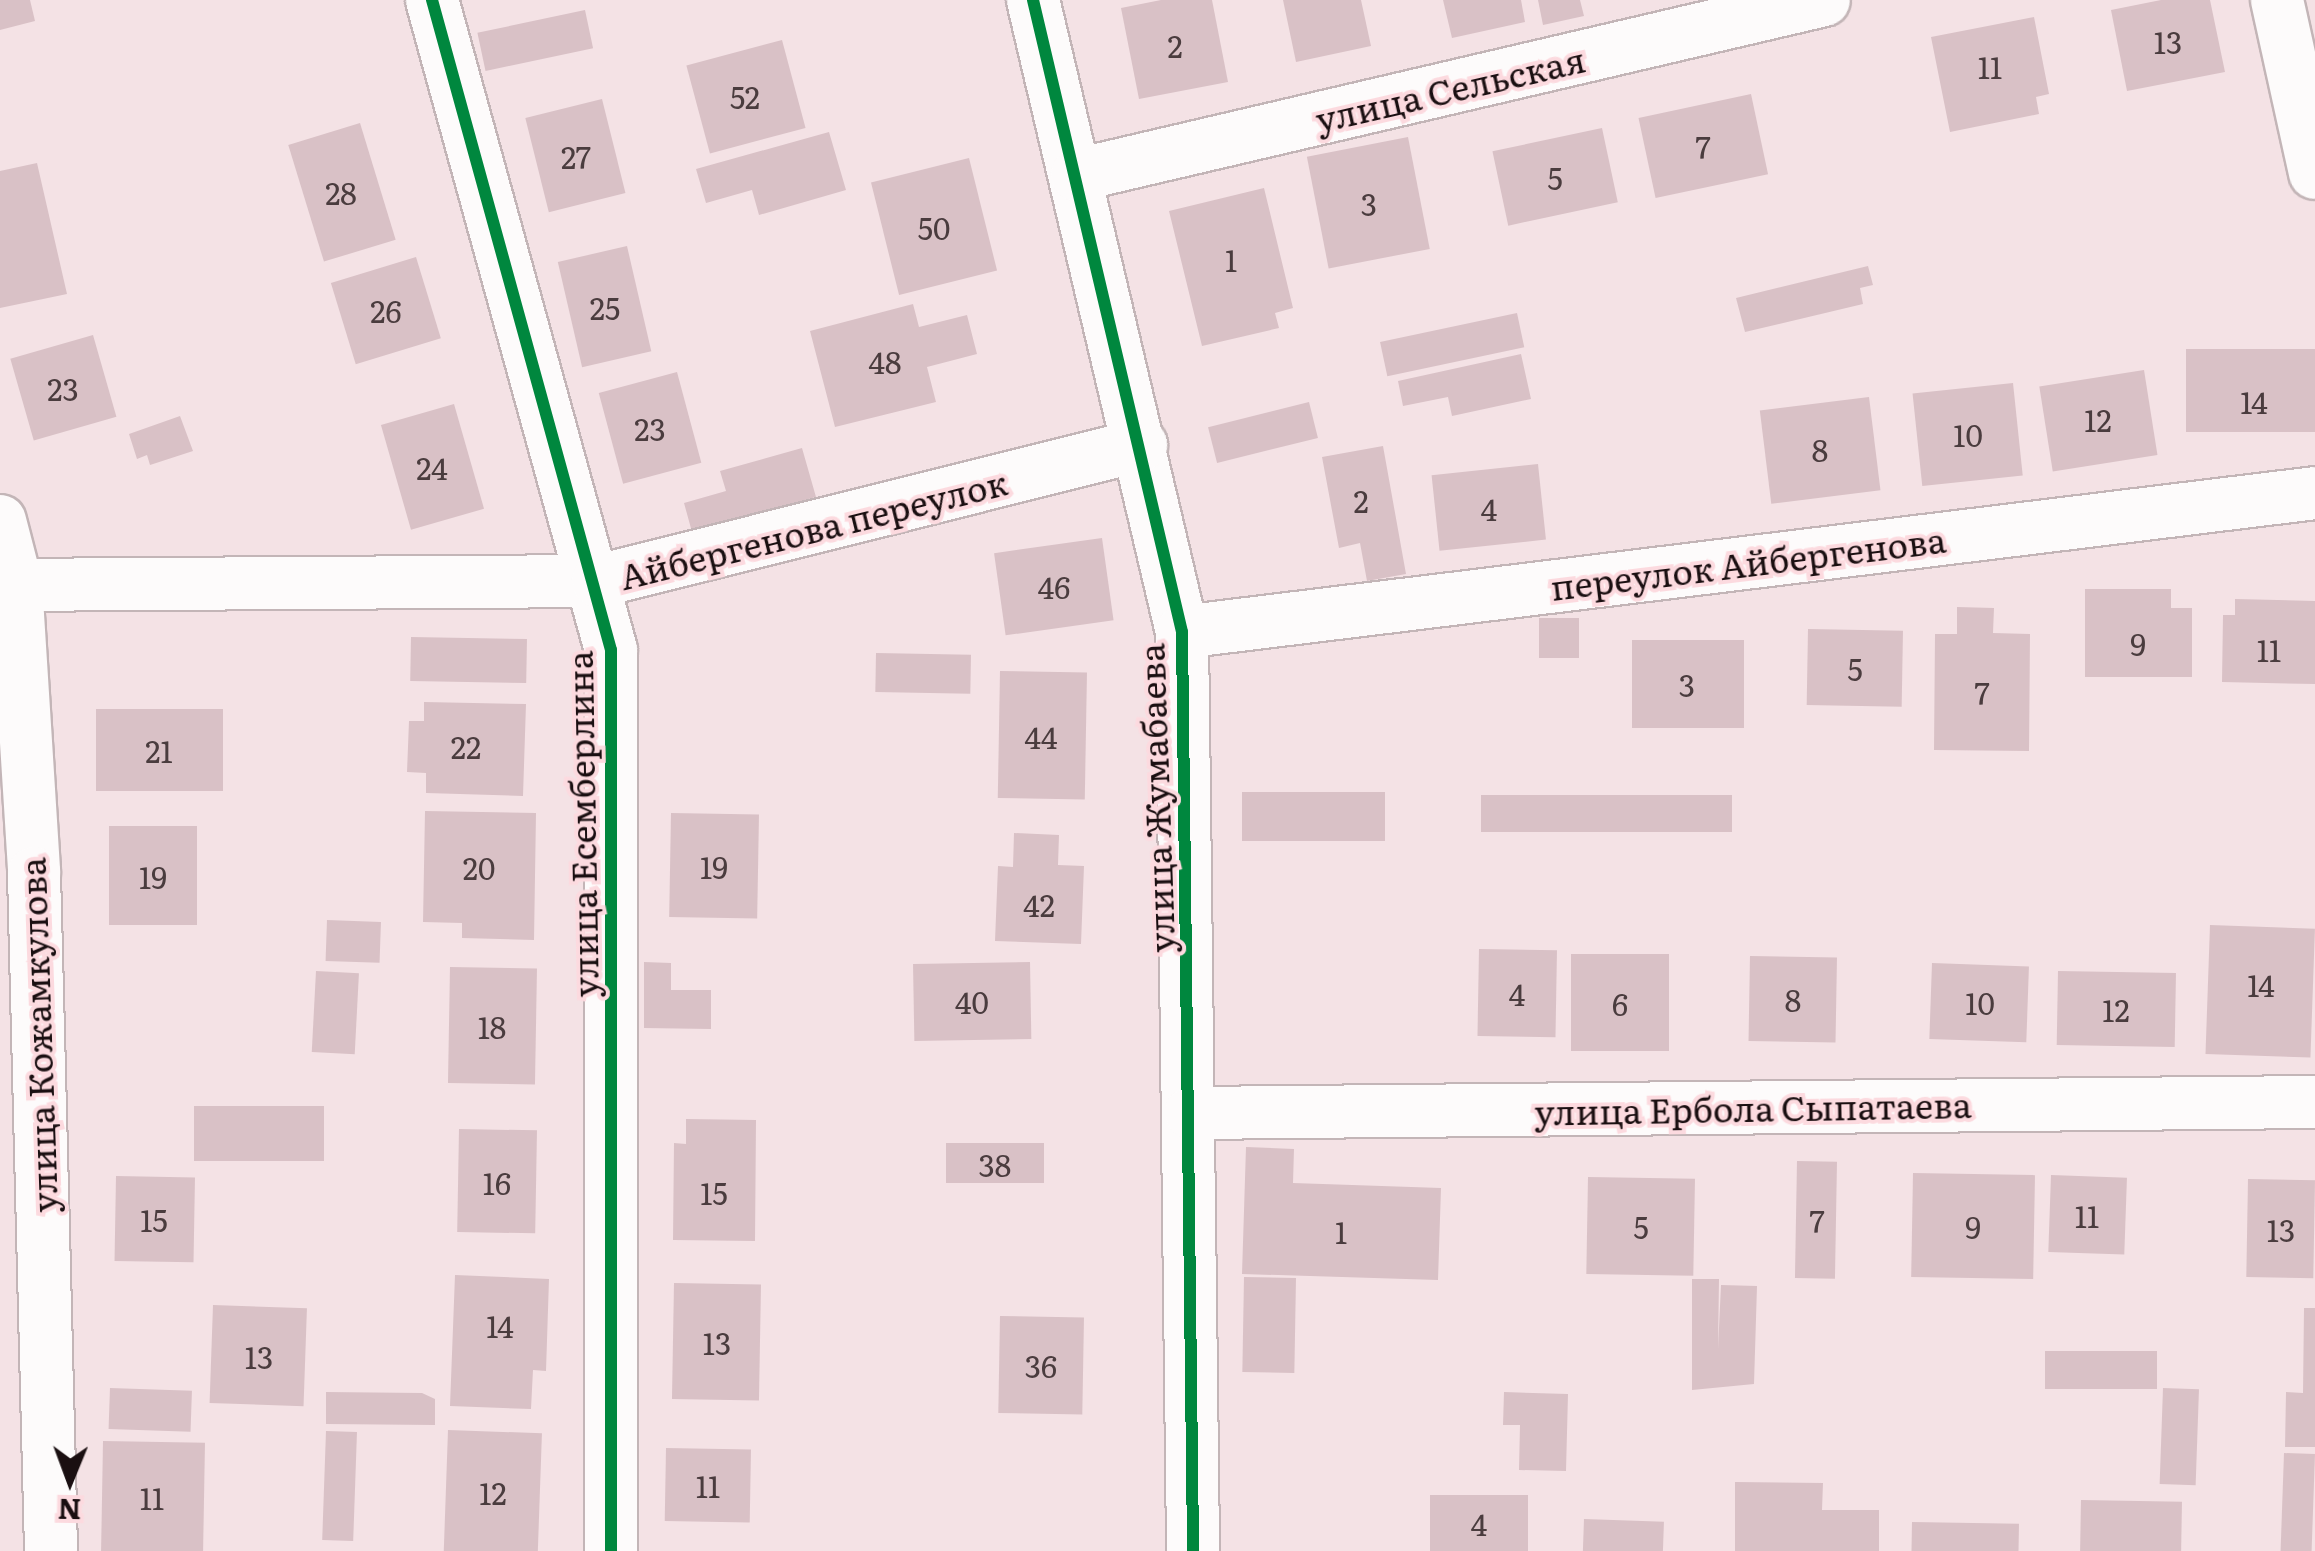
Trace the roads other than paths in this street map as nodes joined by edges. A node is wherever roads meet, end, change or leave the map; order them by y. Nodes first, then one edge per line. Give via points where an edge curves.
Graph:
1 (432, 0) edge
2 (1033, 0) edge
3 (1824, 0) edge
4 (2277, 0) edge
5 (2315, 174) edge
6 (1076, 176) junction
7 (1141, 445) junction
8 (2315, 493) edge
9 (0, 521) edge
10 (598, 581) junction
11 (8, 584) edge
12 (1182, 632) junction
13 (2315, 1102) edge
14 (1191, 1113) junction
15 (51, 1551) edge
16 (611, 1551) edge
17 (1192, 1551) edge

1 - 10 street, улица Есемберлина
2 - 6 street, улица Жумабаева
3 - 6 street, улица Сельская
4 - 5 street
6 - 7 street, улица Жумабаева
7 - 10 street, Айбергенова переулок
7 - 12 street, улица Жумабаева
8 - 12 street, переулок Айбергенова
9 - 11 street, улица Кожамкулова
10 - 11 street, Айбергенова переулок
10 - 16 street, улица Есемберлина via 615,727
11 - 15 street, улица Кожамкулова via 34,872
12 - 14 street, улица Жумабаева
13 - 14 street, улица Ербола Сыпатаева
14 - 17 street, улица Жумабаева

